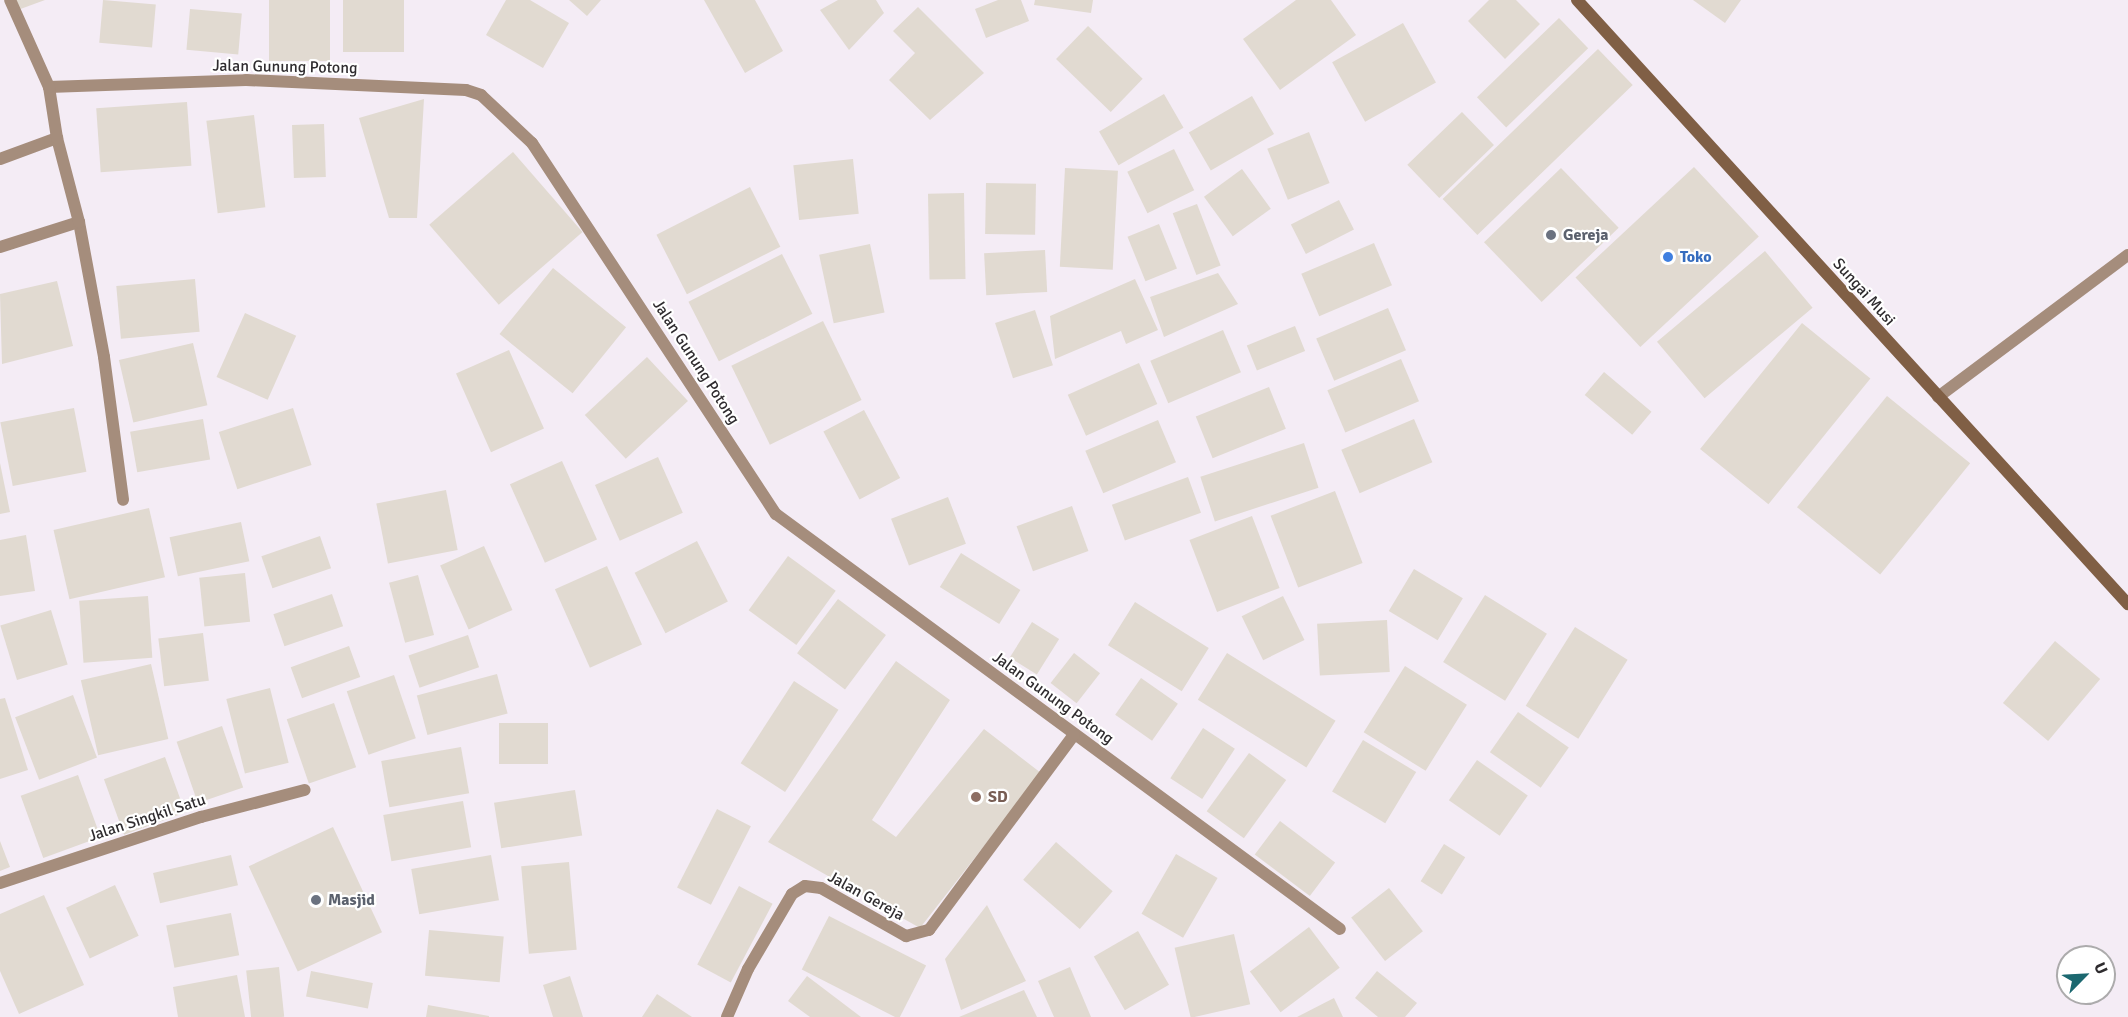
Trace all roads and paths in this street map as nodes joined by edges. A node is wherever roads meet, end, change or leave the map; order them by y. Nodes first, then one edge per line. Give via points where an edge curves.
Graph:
1 (10, 0) edge
2 (1577, 0) edge
3 (49, 87) junction
4 (57, 138) junction
5 (0, 159) edge
6 (79, 222) junction
7 (0, 247) edge
8 (2128, 255) edge
9 (1938, 397) junction
10 (123, 500) dead end
11 (2128, 604) edge
12 (1074, 735) junction
13 (305, 790) dead end
14 (0, 883) edge
15 (1340, 929) dead end
16 (727, 1017) edge

1 - 3 street
2 - 9 street, Sungai Musi
3 - 4 street
3 - 12 street, Jalan Gunung Potong via 246,80 466,90 481,95 532,143 776,514
4 - 5 street
4 - 6 street
6 - 7 street
6 - 10 street via 104,357
8 - 9 street
9 - 11 street, Sungai Musi
12 - 15 street, Jalan Gunung Potong
12 - 16 street, Jalan Gereja via 929,930 906,936 821,888 805,886 792,894 748,969
13 - 14 street, Jalan Singkil Satu via 201,818

